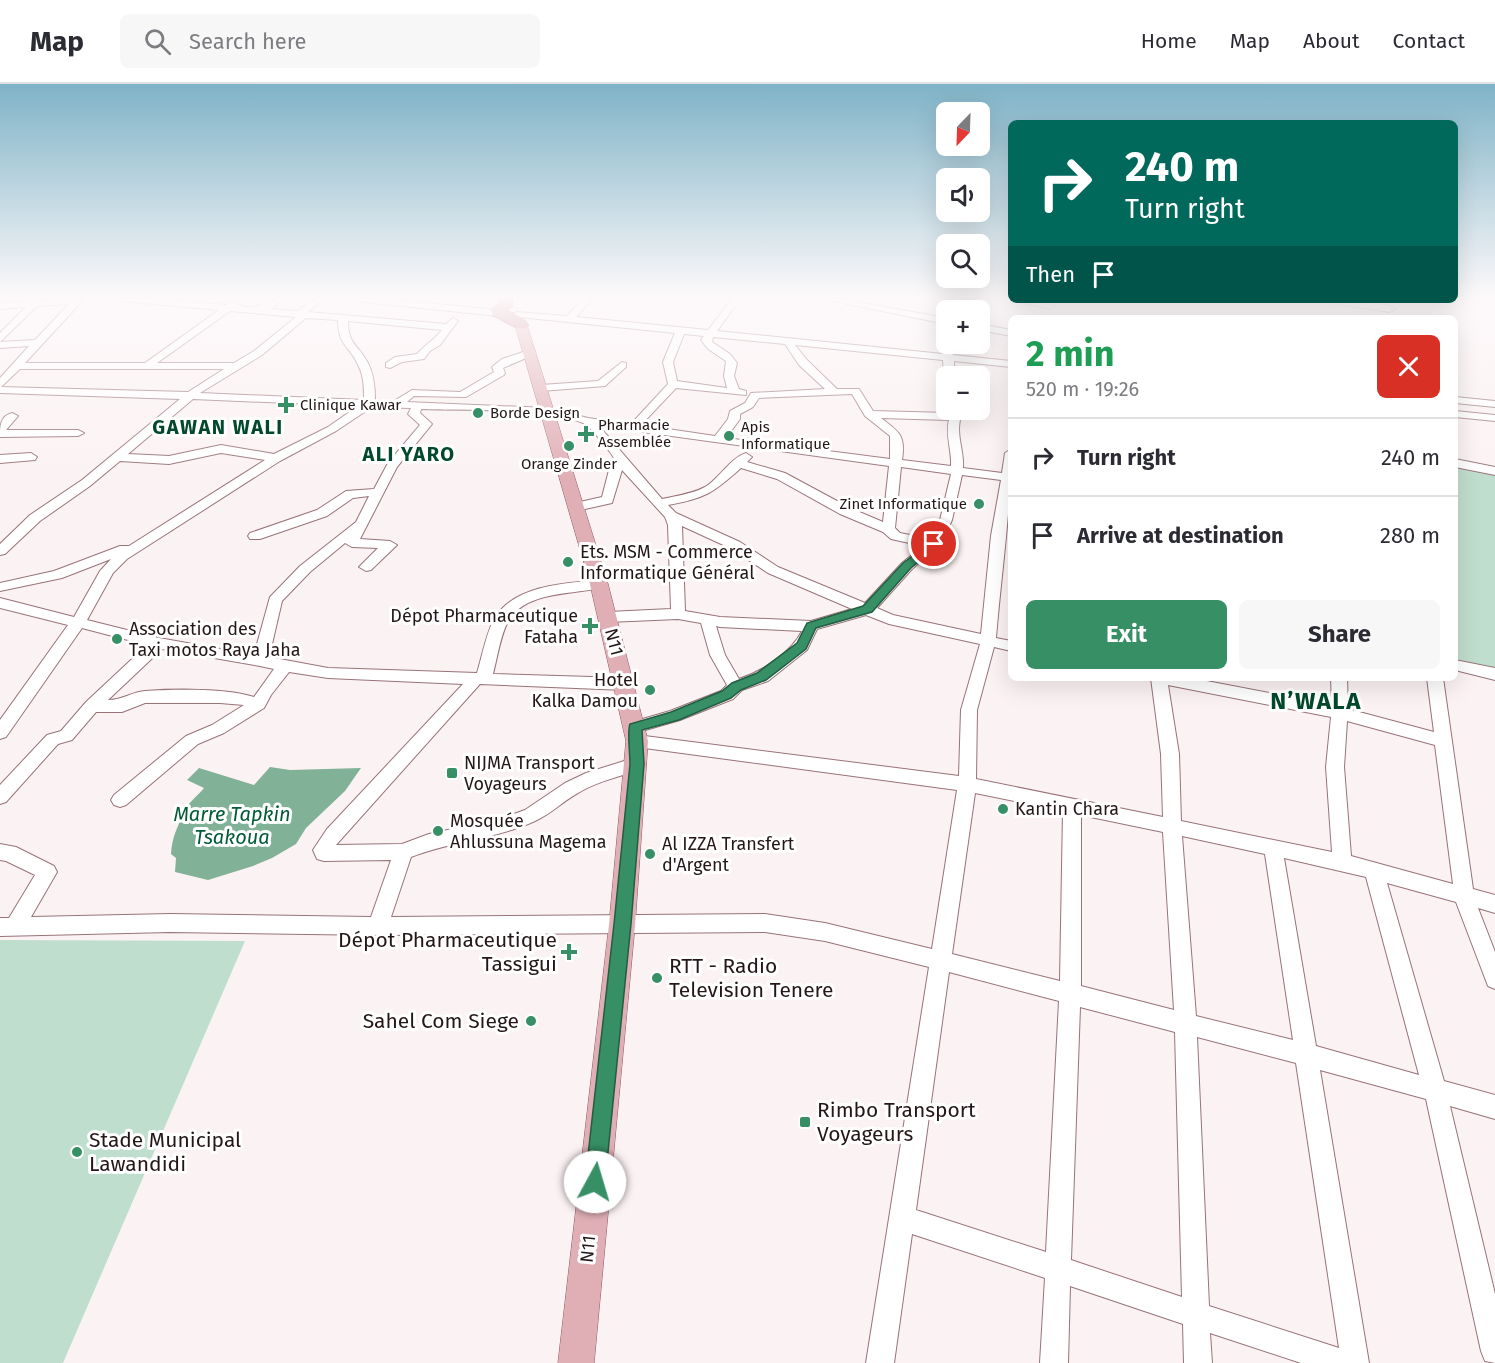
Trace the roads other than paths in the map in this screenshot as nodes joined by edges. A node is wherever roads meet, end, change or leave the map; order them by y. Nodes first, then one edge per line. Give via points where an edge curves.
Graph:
1 (25, 358) edge
2 (157, 358) edge
3 (249, 358) edge
4 (360, 358) edge
5 (413, 358) edge
6 (516, 358) edge
7 (531, 358) edge
8 (668, 358) edge
9 (729, 358) edge
10 (796, 358) edge
11 (971, 358) edge
12 (390, 364) dead end
13 (1008, 364) edge
14 (622, 365) dead end
15 (17, 366) junction
16 (234, 366) junction
17 (147, 367) junction
18 (0, 384) edge
19 (674, 384) junction
20 (541, 388) junction
21 (0, 390) edge
22 (734, 392) junction
23 (834, 392) junction
24 (755, 395) junction
25 (189, 397) junction
26 (1458, 400) edge
27 (370, 403) junction
28 (397, 404) junction
29 (1495, 404) edge
30 (417, 406) junction
31 (548, 411) junction
32 (936, 413) edge
33 (869, 414) junction
34 (1458, 414) edge
35 (12, 416) dead end
36 (1495, 418) edge
37 (954, 420) edge
38 (588, 421) junction
39 (633, 428) junction
40 (0, 433) edge
41 (78, 433) dead end
42 (718, 440) junction
43 (758, 446) junction
44 (31, 457) dead end
45 (117, 457) junction
46 (276, 458) junction
47 (0, 459) edge
48 (622, 461) junction
49 (738, 463) junction
50 (895, 464) junction
51 (1458, 464) edge
52 (1495, 471) edge
53 (957, 472) junction
54 (1008, 472) edge
55 (1007, 477) junction
56 (379, 492) junction
57 (660, 503) junction
58 (576, 507) junction
59 (671, 516) junction
60 (361, 524) junction
61 (888, 529) junction
62 (255, 536) dead end
63 (1004, 537) edge
64 (144, 541) junction
65 (934, 544) junction
66 (0, 551) edge
67 (366, 567) dead end
68 (599, 584) junction
69 (0, 587) edge
70 (0, 603) edge
71 (868, 609) junction
72 (678, 614) junction
73 (608, 617) junction
74 (708, 620) junction
75 (78, 624) junction
76 (811, 626) junction
77 (988, 641) junction
78 (159, 643) junction
79 (1008, 645) edge
80 (260, 661) junction
81 (285, 666) junction
82 (1458, 666) edge
83 (1495, 674) edge
84 (479, 679) junction
85 (1161, 681) edge
86 (1176, 681) edge
87 (1339, 681) edge
88 (1435, 681) edge
89 (625, 684) junction
90 (736, 686) junction
91 (258, 704) junction
92 (92, 706) junction
93 (1340, 713) junction
94 (0, 733) edge
95 (1444, 741) junction
96 (636, 744) junction
97 (968, 784) junction
98 (0, 797) edge
99 (120, 800) dead end
100 (1072, 807) junction
101 (1172, 828) junction
102 (1273, 848) junction
103 (0, 852) edge
104 (403, 852) junction
105 (1342, 862) junction
106 (1376, 873) junction
107 (1464, 896) junction
108 (1495, 904) edge
109 (622, 924) junction
110 (7, 927) edge
111 (378, 927) junction
112 (940, 962) junction
113 (1495, 979) edge
114 (1070, 994) junction
115 (1186, 1024) junction
116 (1307, 1055) junction
117 (1435, 1090) junction
118 (1495, 1107) edge
119 (903, 1218) junction
120 (1057, 1268) junction
121 (1196, 1316) junction
122 (1495, 1351) edge
123 (576, 1363) edge
124 (880, 1363) edge
125 (1054, 1363) edge
126 (1198, 1363) edge
127 (1343, 1363) edge
128 (1355, 1363) edge

1 - 15 street
2 - 17 street
3 - 16 street
4 - 27 street via 367,371
5 - 12 street
6 - 28 street via 497,367 498,375 462,395 412,393
7 - 20 main road, N11
8 - 19 street
9 - 22 street
10 - 23 street
11 - 13 street
14 - 20 street via 601,384
15 - 17 street
15 - 18 street
16 - 17 street
16 - 25 street
19 - 22 street
19 - 39 street
20 - 31 main road, N11
21 - 25 street
22 - 24 street
23 - 24 street
23 - 33 street via 855,391
24 - 42 street via 749,405 734,413 734,419
25 - 27 street
25 - 45 street
26 - 29 street
27 - 28 street
27 - 46 street via 332,429
28 - 30 street
30 - 31 street
30 - 56 street via 414,414 426,424 392,466
31 - 38 street
31 - 58 main road, N11
32 - 33 street
33 - 50 street via 895,435
34 - 36 street
35 - 40 street
37 - 53 street
38 - 39 street
38 - 48 street
39 - 42 street
40 - 41 street
42 - 43 street
43 - 49 street
43 - 50 street
44 - 47 street
45 - 46 street via 169,460 221,449
45 - 66 street via 35,518
46 - 64 street
48 - 57 street
48 - 58 street via 615,470 608,500
49 - 57 street via 710,489
49 - 61 street via 781,476
50 - 53 street
50 - 61 street via 895,494
51 - 52 street
53 - 55 street
53 - 65 street via 946,520
54 - 55 street
55 - 63 street
56 - 60 street
56 - 62 street via 350,494 322,513
57 - 59 street
58 - 68 main road, N11
59 - 71 street via 735,545 773,570
59 - 72 street via 675,525
60 - 67 street via 352,543 390,545
60 - 80 street via 305,569 275,600
61 - 65 street via 896,536
63 - 77 street
64 - 69 street via 57,575
64 - 75 street via 107,571
65 - 71 street via 907,566
68 - 73 main road, N11
68 - 84 street via 560,588 507,612
70 - 75 street
71 - 76 street
71 - 77 street via 889,619
72 - 73 street
72 - 74 street
73 - 89 main road, N11
74 - 76 street
74 - 90 street via 709,635
75 - 78 street
75 - 94 street
76 - 90 street via 802,646 762,676
77 - 79 street
77 - 97 street via 969,710
78 - 80 street
78 - 92 street
80 - 81 street
81 - 84 street via 360,675
81 - 91 street
82 - 83 street
84 - 89 street
84 - 104 street via 322,850 333,854
85 - 101 street via 1170,754
86 - 93 street
87 - 93 street
88 - 95 street
89 - 96 main road, N11
90 - 96 street via 727,695 674,717
91 - 92 street via 220,696 142,697 122,706
91 - 99 street via 192,740
92 - 98 street via 66,736 53,739
93 - 95 street
93 - 105 street via 1335,767
95 - 107 street
96 - 97 street
96 - 104 street via 592,778 531,815
96 - 109 main road, N11
97 - 100 street
97 - 112 street
100 - 101 street
100 - 114 street
101 - 102 street
101 - 115 street
102 - 105 street
102 - 116 street
103 - 110 street via 47,872
104 - 111 street
105 - 106 street
106 - 107 street
106 - 117 street
107 - 108 street
107 - 113 street
109 - 111 street
109 - 112 street via 765,923 825,932
109 - 123 main road, N11
110 - 111 street via 170,923
112 - 114 street
112 - 119 street
114 - 115 street
114 - 120 street
115 - 116 street
115 - 121 street
116 - 117 street
116 - 128 street
117 - 118 street
117 - 122 street
119 - 120 street
119 - 124 street
120 - 121 street
120 - 125 street
121 - 126 street
121 - 127 street

